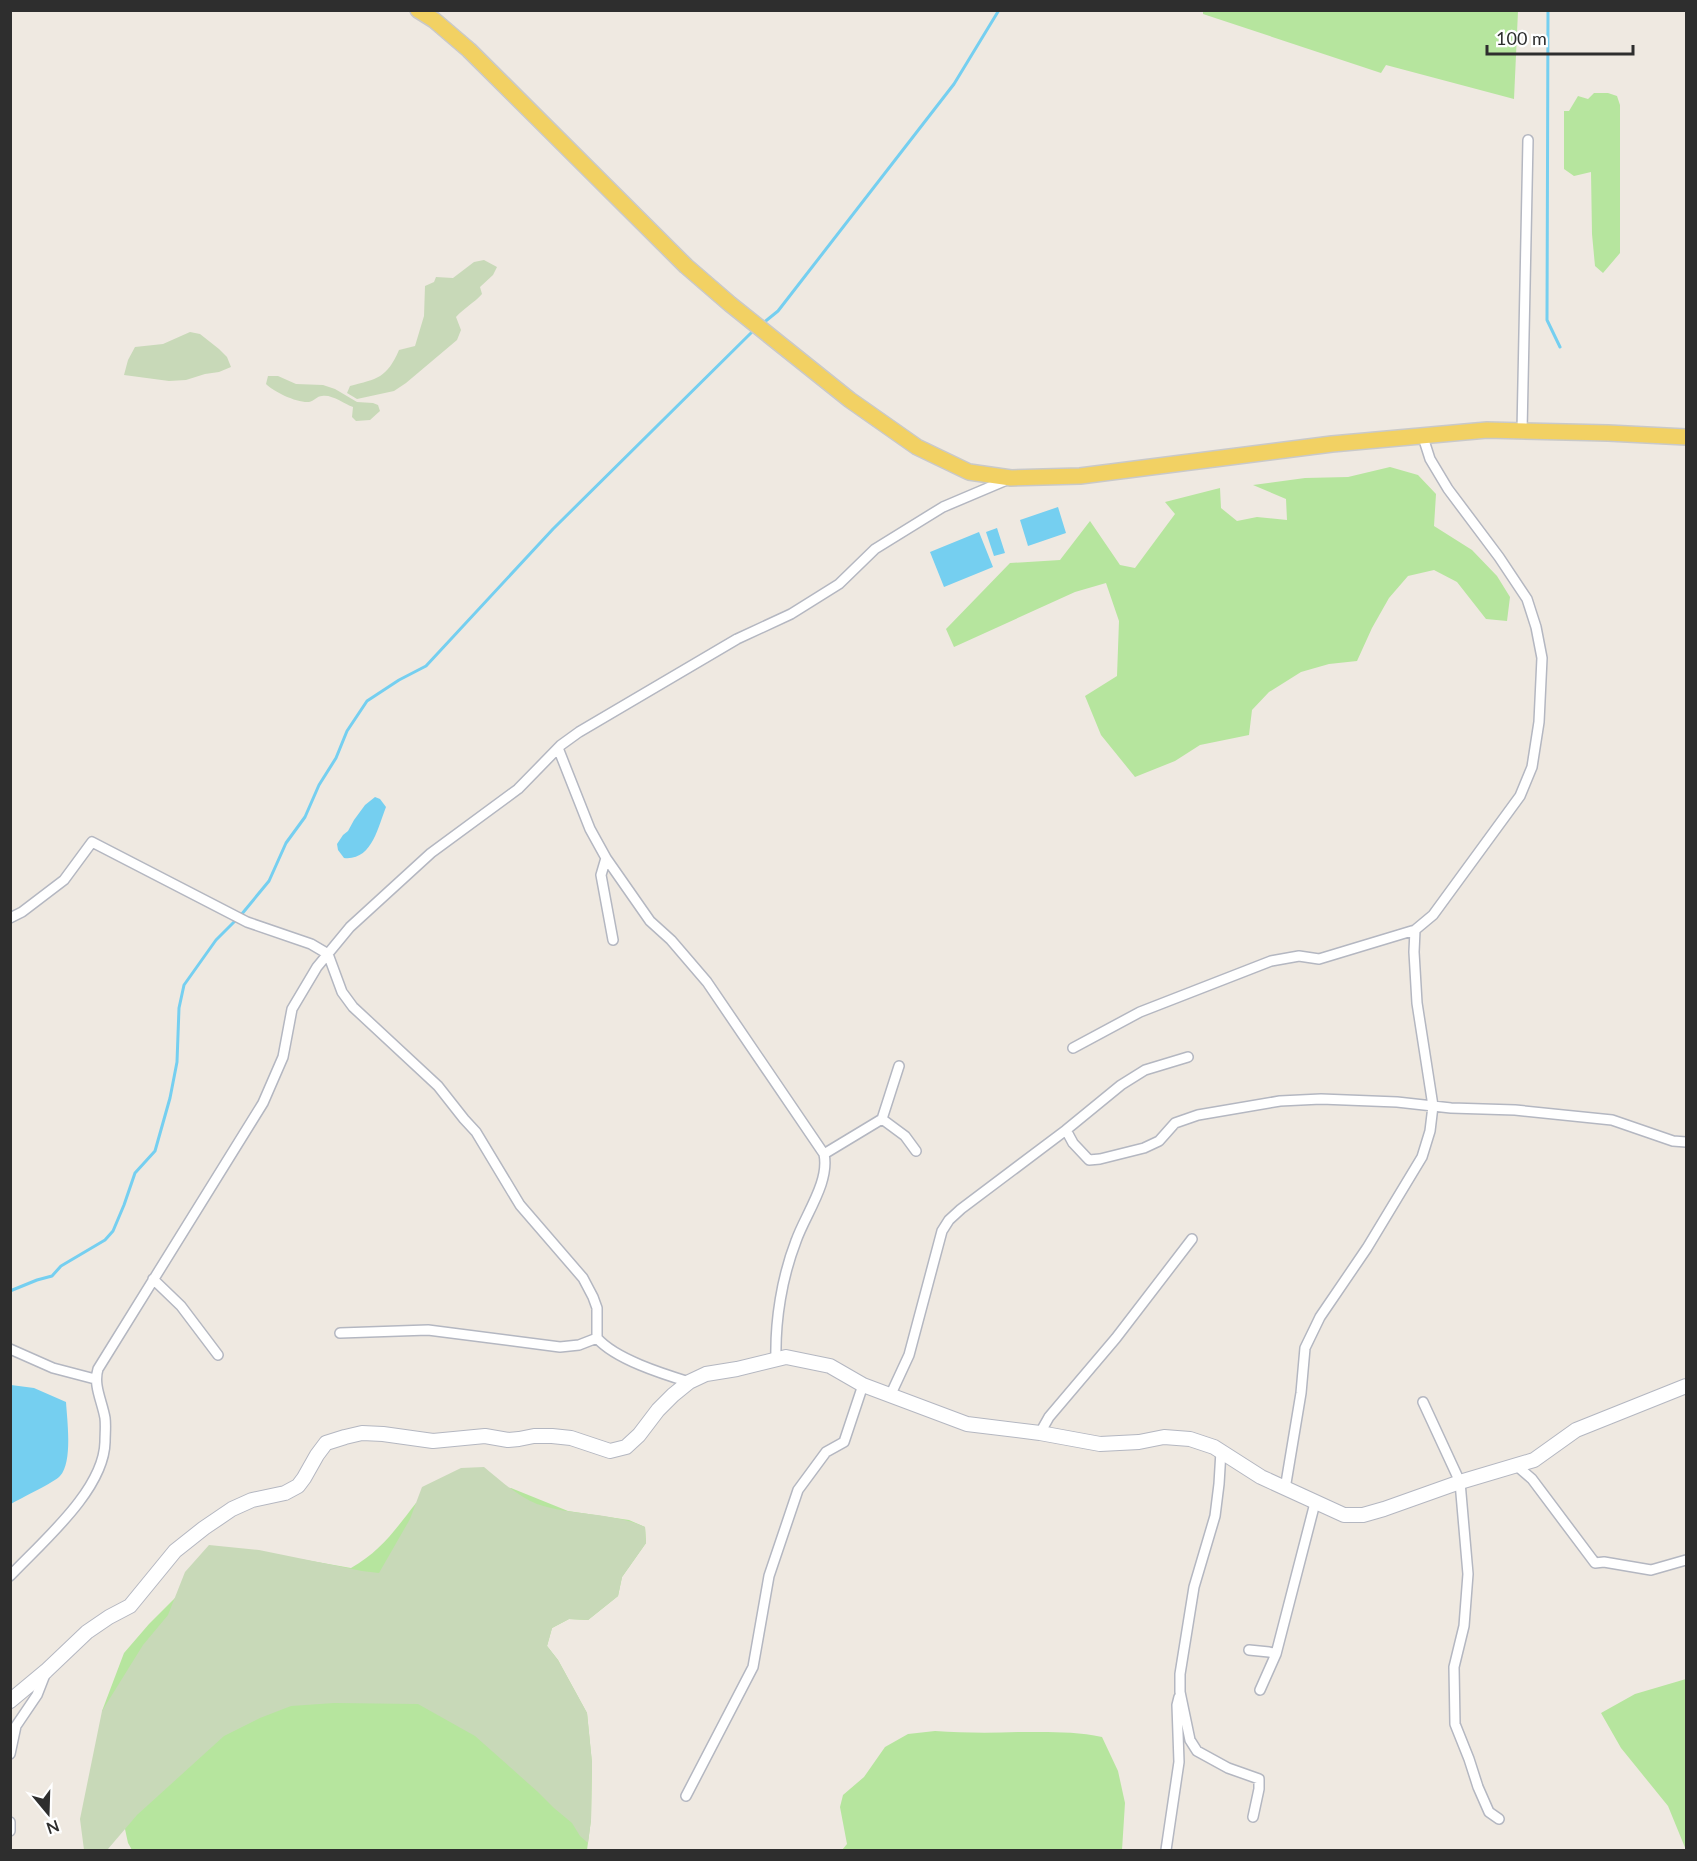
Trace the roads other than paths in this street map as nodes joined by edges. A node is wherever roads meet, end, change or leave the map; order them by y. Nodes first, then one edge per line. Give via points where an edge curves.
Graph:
1 (418, 10) edge
2 (1528, 141) dead end
3 (1522, 430) junction
4 (1422, 434) junction
5 (1686, 437) edge
6 (1011, 478) junction
7 (558, 748) junction
8 (606, 858) junction
9 (10, 918) edge
10 (1415, 930) junction
11 (613, 940) dead end
12 (328, 954) junction
13 (1072, 1048) dead end
14 (1188, 1057) dead end
15 (899, 1066) dead end
16 (1433, 1106) junction
17 (882, 1119) junction
18 (1066, 1130) junction
19 (1686, 1142) edge
20 (916, 1152) dead end
21 (824, 1154) junction
22 (1192, 1239) dead end
23 (153, 1280) junction
24 (340, 1333) dead end
25 (597, 1338) junction
26 (10, 1349) edge
27 (218, 1355) dead end
28 (776, 1359) junction
29 (95, 1379) junction
30 (689, 1382) junction
31 (863, 1385) junction
32 (1686, 1386) edge
33 (890, 1396) junction
34 (1423, 1402) dead end
35 (1040, 1433) junction
36 (1221, 1451) junction
37 (1517, 1466) junction
38 (1460, 1482) junction
39 (1286, 1489) junction
40 (1315, 1503) junction
41 (1686, 1560) edge
42 (10, 1576) edge
43 (1249, 1650) dead end
44 (1276, 1654) junction
45 (46, 1671) junction
46 (1260, 1690) dead end
47 (1180, 1692) junction
48 (10, 1701) edge
49 (10, 1754) edge
50 (686, 1796) dead end
51 (1253, 1817) dead end
52 (1499, 1819) dead end
53 (10, 1822) edge
54 (10, 1831) edge
55 (1166, 1851) edge

1 - 6 main road via 469,50 686,266 780,346 917,447 969,472
2 - 3 street
3 - 4 main road
3 - 5 main road
4 - 6 main road via 1080,476
4 - 10 street via 1430,459 1449,489 1527,598 1542,658 1532,767 1520,796 1433,915
6 - 7 street via 943,507 875,549 839,584 791,614 727,645
7 - 8 street via 590,829
7 - 12 street via 518,789 431,853 350,927
8 - 11 street via 601,875
8 - 21 street via 650,921 707,982
9 - 12 street via 64,880 92,842 247,922 311,944
10 - 13 street via 1319,959 1271,961 1140,1012
10 - 16 street via 1418,1003
12 - 23 street via 292,1009 283,1057 263,1103
12 - 25 street via 342,992 353,1007 438,1086 476,1132 520,1204 583,1278 597,1308
14 - 18 street via 1145,1070
15 - 17 street
16 - 18 street via 1321,1099 1223,1110 1175,1123 1159,1142 1100,1160 1089,1160
16 - 19 street via 1612,1120 1673,1142
16 - 39 street via 1422,1157 1320,1317 1305,1348
17 - 20 street via 905,1136
17 - 21 street
18 - 33 street via 949,1220 942,1231 909,1355
21 - 28 street via 823,1180 795,1242 780,1302
22 - 35 street
23 - 27 street via 181,1306
23 - 29 street
24 - 25 street via 428,1330 560,1347
25 - 30 street via 620,1355
26 - 29 street via 53,1368
28 - 30 street via 706,1374
28 - 31 street via 794,1358 830,1366
29 - 42 street via 105,1420 105,1451 77,1505
30 - 45 street via 626,1447 610,1450 571,1438 534,1436 433,1441 362,1433 326,1443 298,1486 252,1500 204,1528 175,1551 130,1606 87,1632
31 - 33 street
31 - 50 street via 844,1442 826,1452 798,1490 769,1576 753,1667
32 - 37 street via 1576,1430 1534,1460
33 - 35 street via 967,1425
34 - 38 street
35 - 36 street via 1100,1444 1164,1437 1190,1439
36 - 39 street
36 - 47 street via 1215,1516 1194,1587
37 - 38 street
37 - 41 street via 1532,1479 1595,1563 1651,1570
38 - 40 street via 1363,1515 1344,1515
38 - 52 street via 1468,1574 1464,1626 1454,1667 1455,1724 1489,1812
39 - 40 street
40 - 44 street
43 - 44 street
44 - 46 street
45 - 48 street
45 - 49 street via 37,1695 16,1725
47 - 51 street via 1190,1740 1197,1751 1259,1779
47 - 55 street via 1179,1762
53 - 54 street

